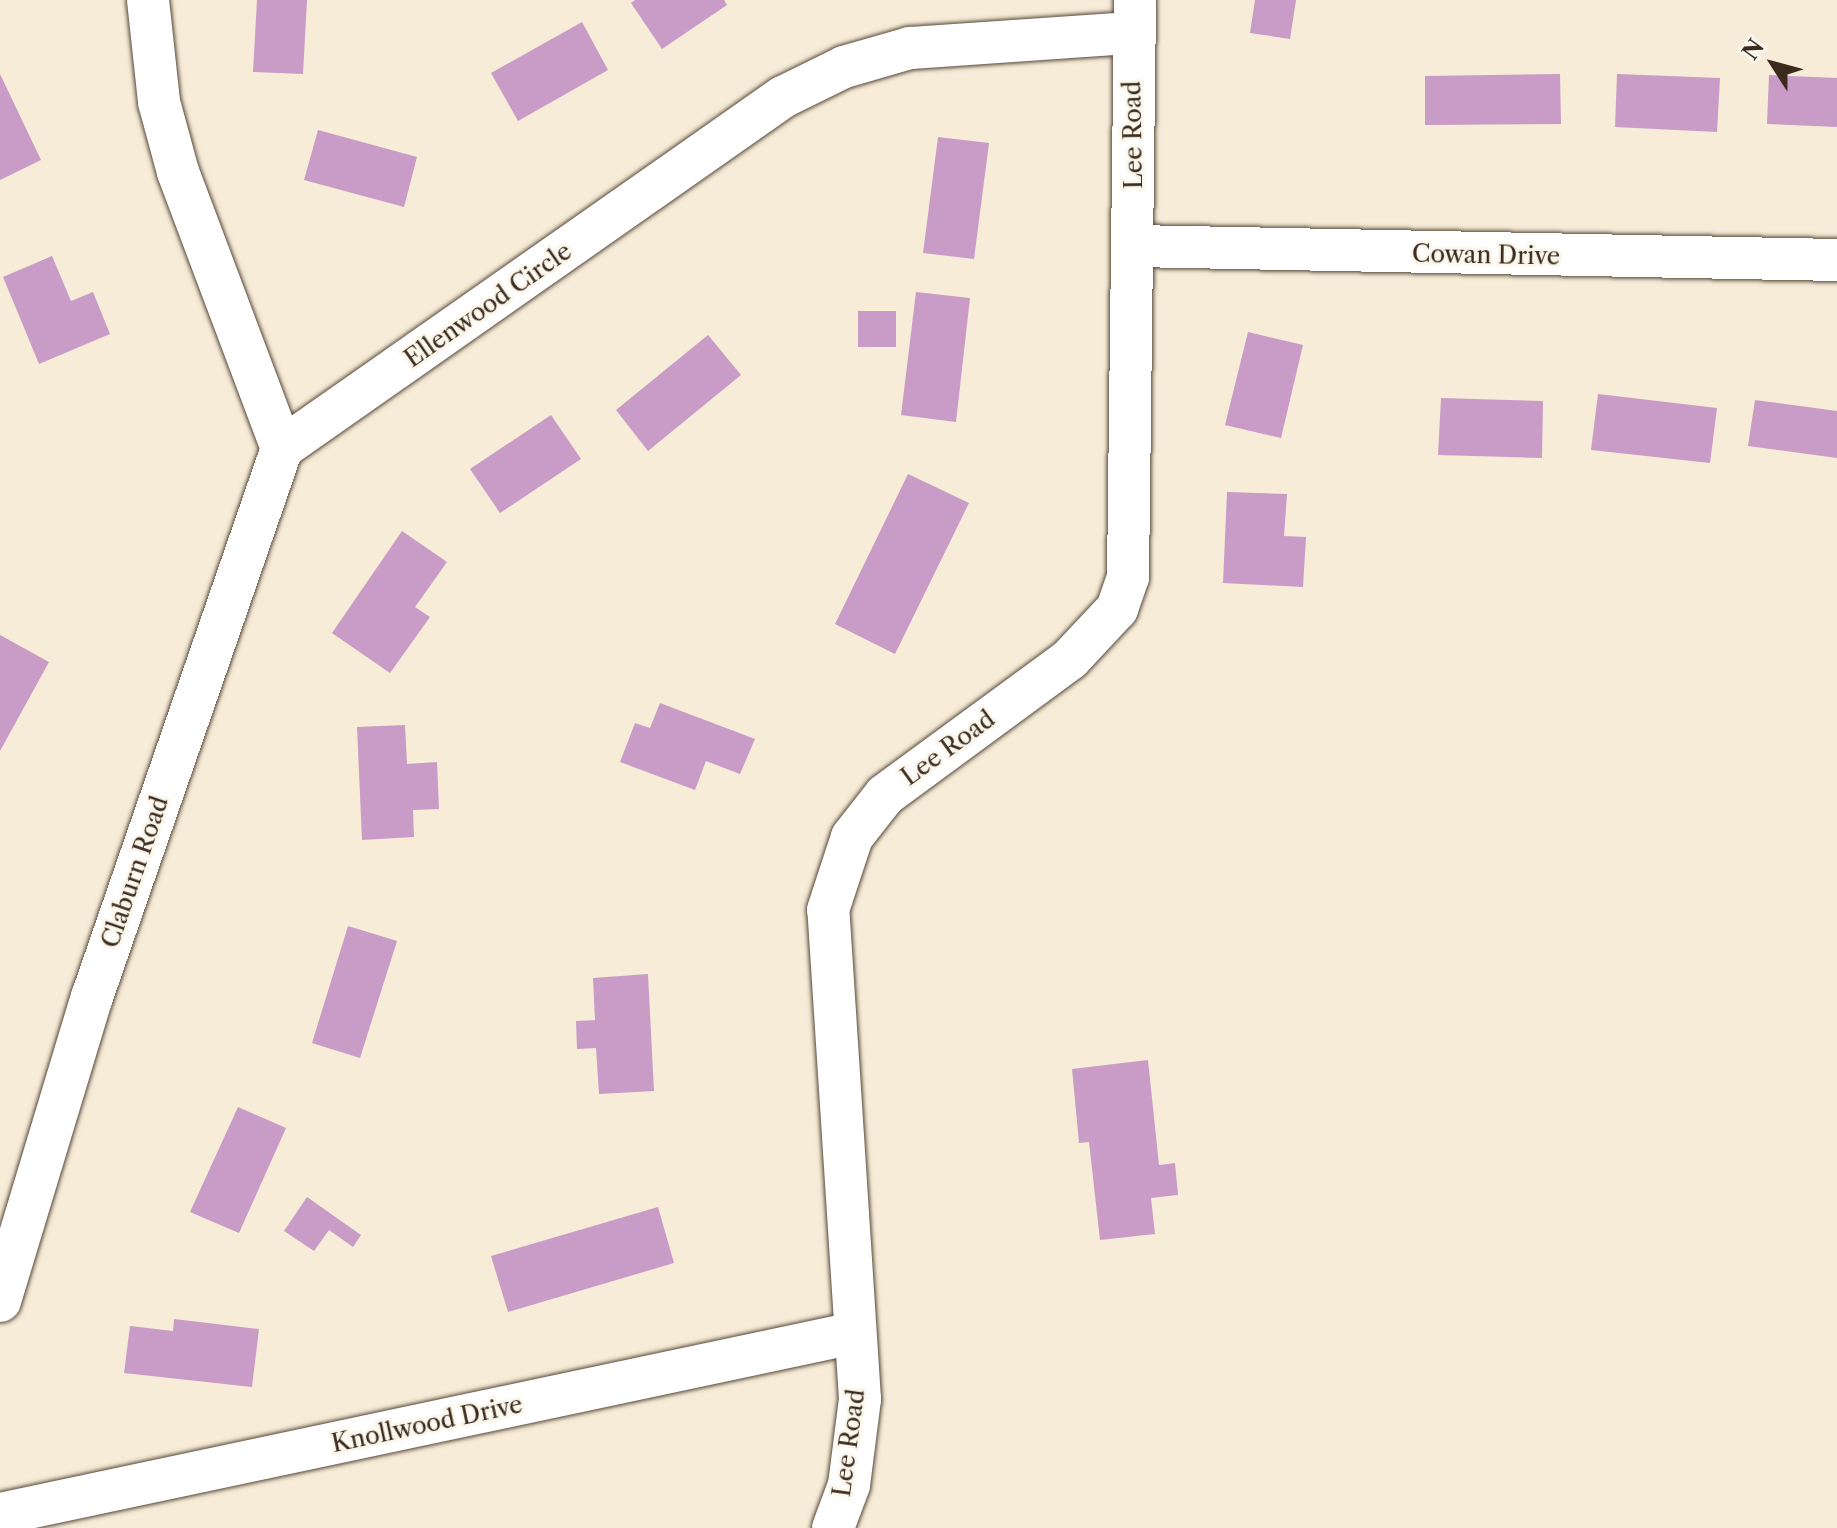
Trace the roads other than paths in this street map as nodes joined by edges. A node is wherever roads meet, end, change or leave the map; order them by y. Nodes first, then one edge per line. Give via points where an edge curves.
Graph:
1 (148, 0) edge
2 (1134, 16) edge
3 (1134, 246) junction
4 (1837, 260) edge
5 (282, 448) junction
6 (0, 1301) edge
7 (854, 1333) junction
8 (0, 1514) edge
9 (833, 1528) edge

1 - 5 street via 159,102 178,172
2 - 3 street, Lee Road
2 - 5 street, Ellenwood Circle via 910,48 832,73 783,97
3 - 4 street, Cowan Drive
3 - 7 street, Lee Road via 1128,577 1117,609 1070,659 885,795 852,837 834,887 827,944
5 - 6 street, Claburn Road via 92,997
7 - 8 street, Knollwood Drive
7 - 9 street, Lee Road via 860,1399 849,1485

